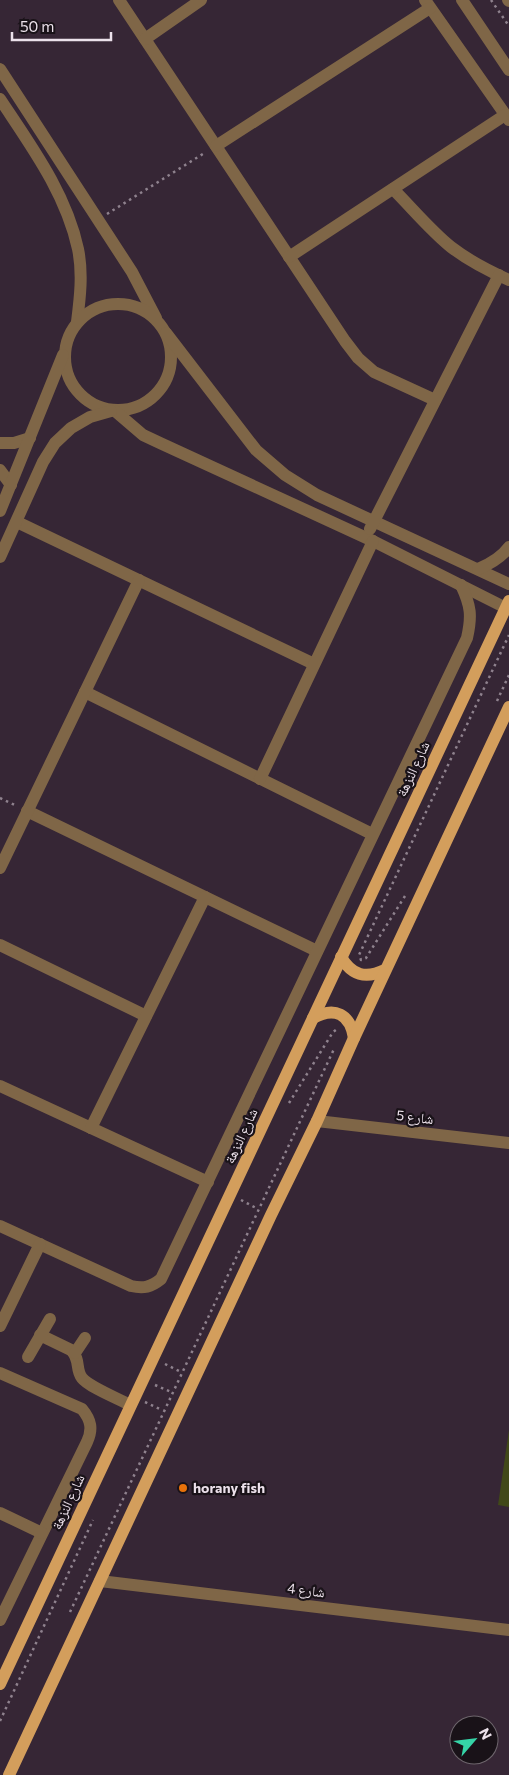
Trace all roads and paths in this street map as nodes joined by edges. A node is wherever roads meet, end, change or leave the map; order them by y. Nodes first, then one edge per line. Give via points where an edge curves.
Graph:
1 (119, 0) edge
2 (201, 0) edge
3 (462, 0) edge
4 (491, 0) edge
5 (427, 4) edge
6 (509, 26) edge
7 (144, 39) junction
8 (0, 69) edge
9 (509, 70) edge
10 (0, 100) edge
11 (507, 118) edge
12 (216, 146) junction
13 (393, 188) junction
14 (98, 220) junction
15 (289, 257) junction
16 (504, 278) edge
17 (77, 322) junction
18 (163, 329) junction
19 (64, 350) junction
20 (435, 400) junction
21 (113, 411) junction
22 (30, 438) junction
23 (0, 443) edge
24 (0, 470) edge
25 (11, 485) junction
26 (0, 511) edge
27 (374, 521) junction
28 (17, 522) junction
29 (369, 539) junction
30 (509, 547) edge
31 (0, 557) edge
32 (478, 569) junction
33 (139, 580) junction
34 (509, 584) edge
35 (461, 585) junction
36 (507, 604) edge
37 (509, 635) edge
38 (314, 664) junction
39 (509, 675) edge
40 (85, 692) junction
41 (497, 702) dead end
42 (509, 707) edge
43 (260, 779) junction
44 (0, 798) edge
45 (28, 811) junction
46 (372, 834) junction
47 (0, 868) edge
48 (407, 892) dead end
49 (205, 898) junction
50 (0, 945) edge
51 (317, 952) junction
52 (341, 957) junction
53 (385, 970) junction
54 (146, 1016) junction
55 (313, 1018) junction
56 (341, 1032) dead end
57 (354, 1038) junction
58 (336, 1043) dead end
59 (0, 1086) edge
60 (285, 1109) dead end
61 (317, 1121) junction
62 (91, 1128) junction
63 (509, 1143) edge
64 (208, 1182) junction
65 (246, 1192) dead end
66 (229, 1194) junction
67 (242, 1201) junction
68 (258, 1209) junction
69 (271, 1215) junction
70 (0, 1226) edge
71 (40, 1244) junction
72 (50, 1319) dead end
73 (0, 1326) edge
74 (40, 1336) junction
75 (85, 1338) dead end
76 (74, 1353) junction
77 (169, 1356) dead end
78 (28, 1357) dead end
79 (165, 1364) junction
80 (162, 1371) dead end
81 (181, 1372) junction
82 (0, 1373) edge
83 (158, 1378) dead end
84 (171, 1392) junction
85 (147, 1403) dead end
86 (130, 1405) junction
87 (163, 1411) junction
88 (96, 1512) dead end
89 (0, 1513) edge
90 (42, 1533) junction
91 (100, 1581) junction
92 (69, 1613) dead end
93 (0, 1620) edge
94 (509, 1630) edge
95 (0, 1684) edge
96 (0, 1721) edge
97 (9, 1775) edge

1 - 7 street
2 - 7 street
3 - 9 street
4 - 6 path
5 - 11 street
5 - 12 street
7 - 12 street
8 - 14 street
10 - 17 street via 54,183 69,216 80,268
11 - 13 street
12 - 14 path
12 - 15 street
13 - 15 street
13 - 16 street via 450,246
14 - 18 street via 132,272
15 - 20 street via 358,358 374,372
16 - 20 street
17 - 18 street via 92,310 110,304 129,304 146,312
17 - 19 street
18 - 21 street via 171,351 170,370 162,387 150,400 133,409
18 - 27 street via 256,450 284,475 317,495
19 - 21 street via 65,367 81,396 95,406
19 - 22 street
20 - 27 street
21 - 28 street via 90,417 55,443 43,462
21 - 29 street via 160,443
22 - 23 street
22 - 25 street
24 - 25 street
25 - 26 street
27 - 29 street
27 - 32 street
28 - 31 street
28 - 33 street
29 - 35 street
29 - 38 street
30 - 32 street via 492,563
32 - 34 street
33 - 38 street
33 - 40 street
35 - 36 street
35 - 46 street via 469,602 471,620 467,638
36 - 52 main road, شارع النزهة
37 - 48 path via 359,955 360,960 366,958
38 - 43 street
39 - 41 path
40 - 43 street
40 - 45 street
42 - 53 main road
43 - 46 street
44 - 45 path
45 - 47 street
45 - 49 street
46 - 51 street
49 - 51 street
49 - 54 street
50 - 54 street
51 - 64 street
52 - 53 main road via 347,966 365,976
52 - 55 main road, شارع النزهة
53 - 57 main road
54 - 62 street
55 - 57 main road via 335,1012 352,1026
55 - 66 main road, شارع النزهة
56 - 60 path via 338,1029 333,1032
57 - 61 main road
58 - 68 path
59 - 62 street
61 - 63 street, شارع 5
61 - 69 main road
62 - 64 street
64 - 71 street via 161,1278 152,1286 131,1286
65 - 67 path
66 - 67 path
66 - 86 main road, شارع النزهة
67 - 68 path
68 - 69 path
68 - 81 path
69 - 91 main road
70 - 71 street
71 - 73 street
72 - 74 street
74 - 76 street
74 - 78 street
75 - 76 street
76 - 86 street via 83,1379
77 - 79 path
79 - 80 path
79 - 81 path
81 - 84 path
82 - 90 street via 82,1409 91,1425 91,1434
83 - 84 path via 155,1385
84 - 87 path
85 - 87 path
86 - 95 main road, شارع النزهة
87 - 92 path
88 - 96 path
89 - 90 street
90 - 93 street
91 - 94 street, شارع 4
91 - 97 main road

